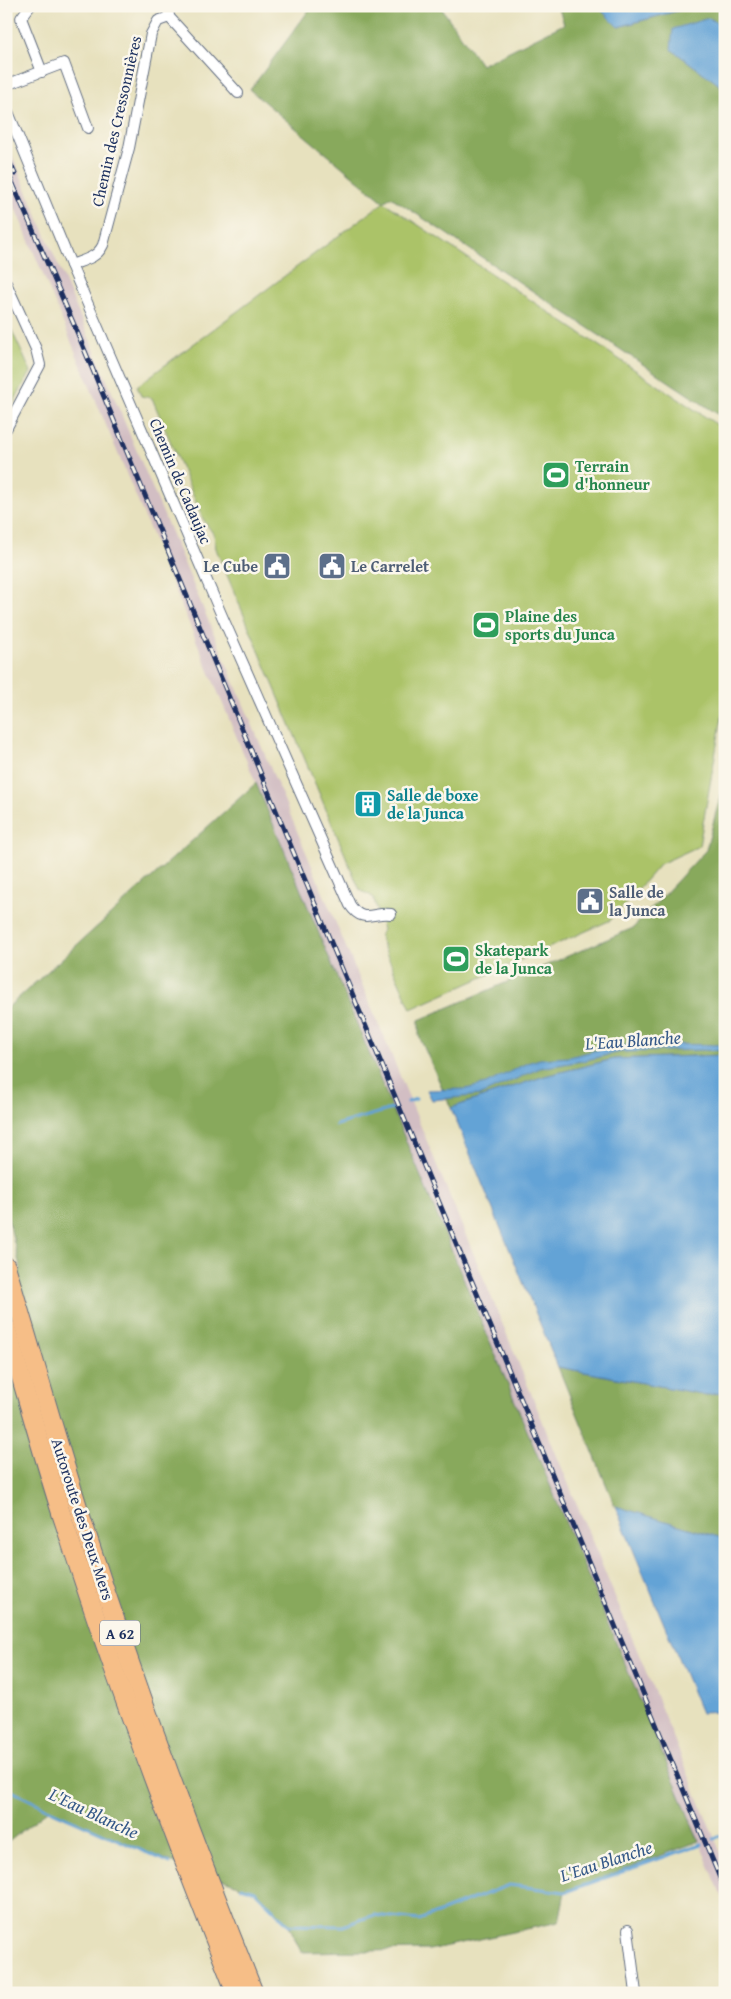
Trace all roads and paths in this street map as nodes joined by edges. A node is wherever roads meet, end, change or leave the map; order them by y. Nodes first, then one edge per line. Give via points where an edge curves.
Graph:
1 (30, 6) edge
2 (168, 11) edge
3 (42, 72) junction
4 (6, 85) edge
5 (238, 92) dead end
6 (6, 107) edge
7 (88, 128) dead end
8 (71, 265) junction
9 (6, 283) edge
10 (6, 429) edge
11 (391, 914) dead end
12 (6, 1266) edge
13 (6, 1327) edge
14 (628, 1930) dead end
15 (236, 1993) edge
16 (254, 1993) edge
17 (636, 1993) edge

1 - 3 street via 21,18
2 - 5 street, Chemin des Cressonnières via 179,30
2 - 8 street, Chemin des Cressonnières via 151,34 129,148 103,244 97,254
3 - 4 street
3 - 7 street via 64,63
6 - 8 street, Chemin de Cadaujac
8 - 11 street, Chemin de Cadaujac via 350,905 364,916
9 - 10 street via 40,365
12 - 16 highway, Autoroute des Deux Mers / A 62 via 79,1510 135,1676 208,1878
13 - 15 highway, Autoroute des Deux Mers / A 62 via 62,1516 192,1884
14 - 17 street

